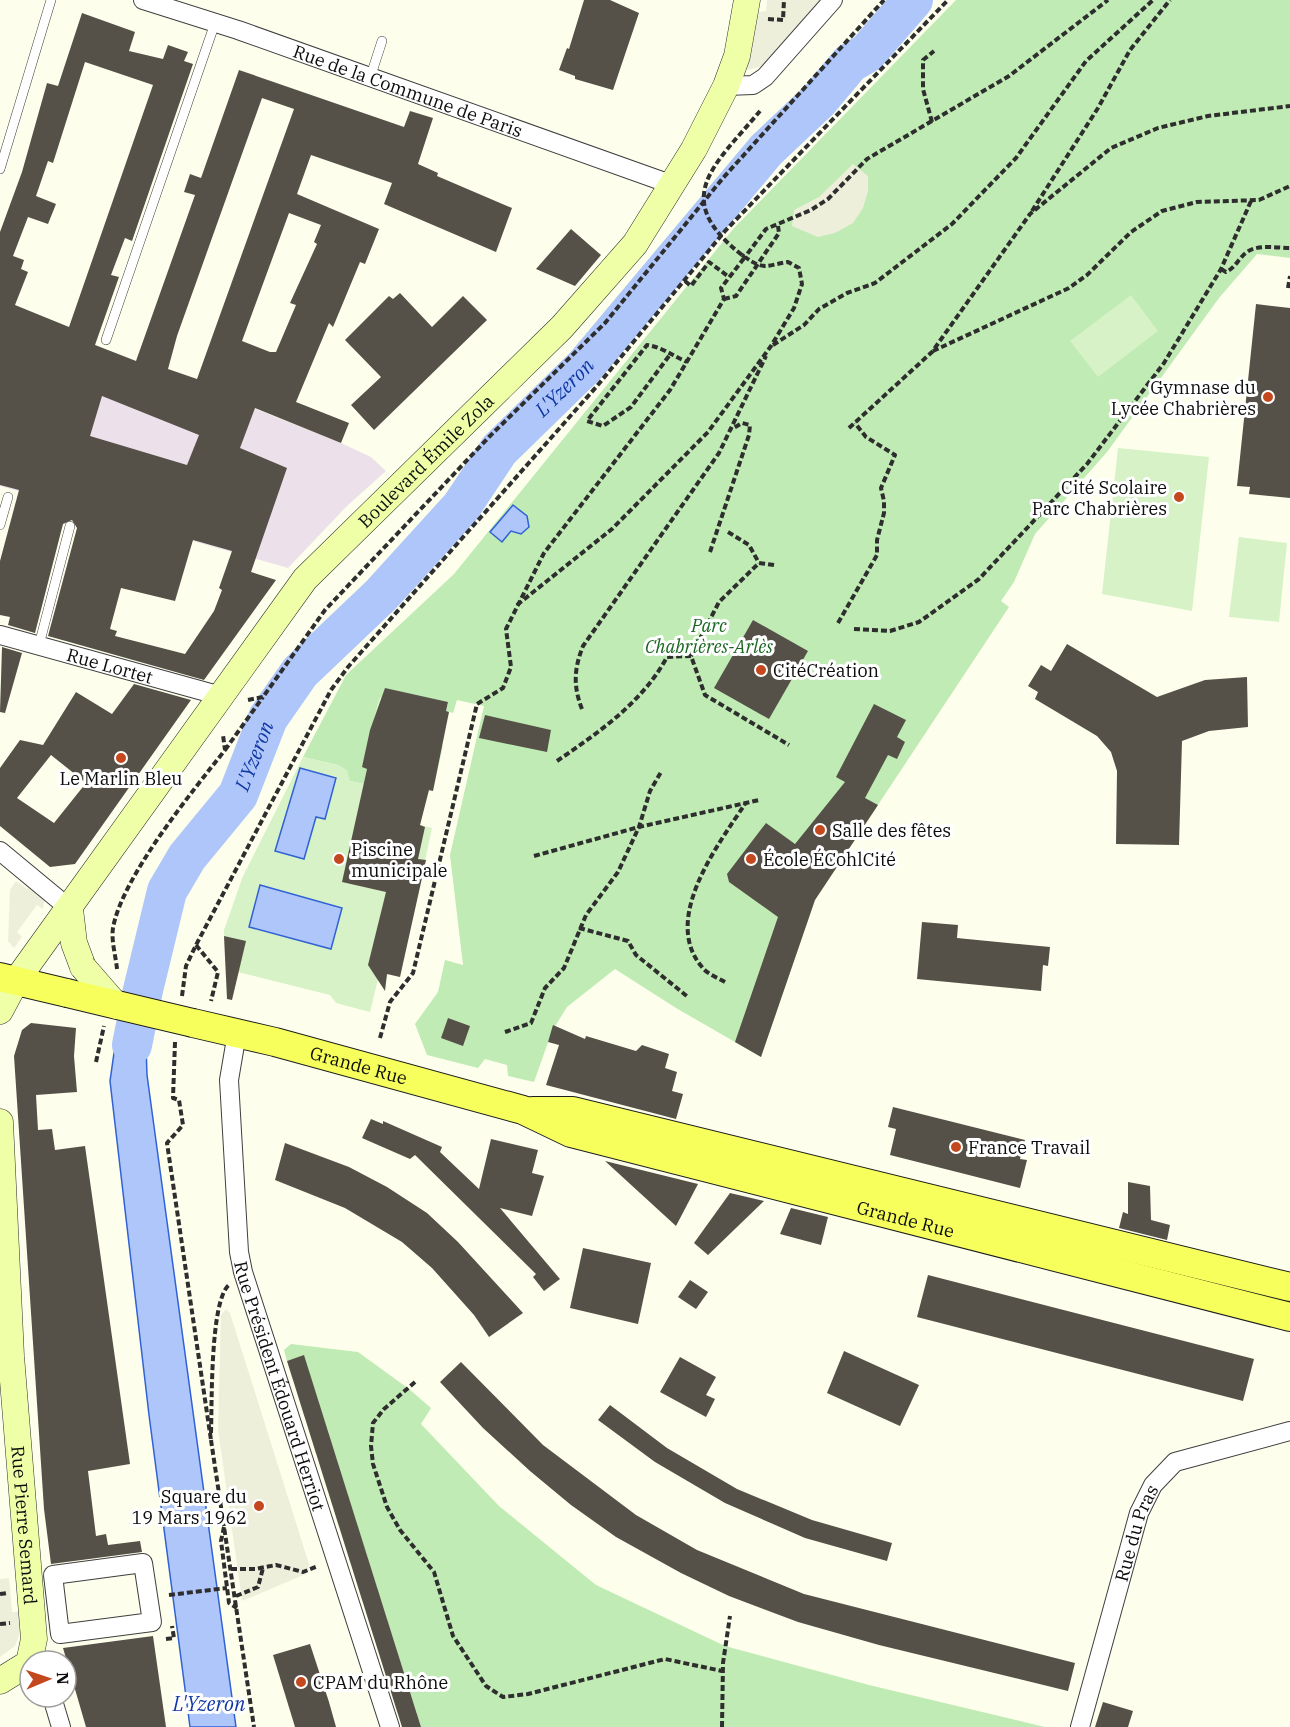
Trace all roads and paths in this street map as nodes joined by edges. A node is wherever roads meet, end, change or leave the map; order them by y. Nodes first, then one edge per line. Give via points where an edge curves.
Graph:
1 (51, 0) edge
2 (143, 0) edge
3 (784, 0) edge
4 (833, 0) edge
5 (948, 0) edge
6 (1108, 0) edge
7 (1153, 0) edge
8 (1170, 0) edge
9 (756, 9) edge
10 (215, 23) junction
11 (382, 41) dead end
12 (934, 51) dead end
13 (370, 78) junction
14 (726, 86) junction
15 (1290, 106) edge
16 (760, 111) dead end
17 (932, 122) junction
18 (0, 169) edge
19 (673, 185) junction
20 (1290, 186) edge
21 (1251, 201) junction
22 (1030, 214) junction
23 (778, 226) junction
24 (1290, 248) edge
25 (744, 256) junction
26 (758, 266) junction
27 (1221, 269) junction
28 (1290, 276) edge
29 (729, 277) junction
30 (685, 281) junction
31 (1288, 288) dead end
32 (724, 298) junction
33 (106, 340) dead end
34 (771, 346) junction
35 (932, 352) junction
36 (669, 356) junction
37 (687, 362) junction
38 (855, 423) junction
39 (849, 428) dead end
40 (730, 430) junction
41 (8, 497) dead end
42 (0, 525) edge
43 (70, 526) dead end
44 (728, 532) dead end
45 (710, 552) dead end
46 (759, 563) junction
47 (774, 565) dead end
48 (517, 605) junction
49 (838, 623) dead end
50 (854, 629) dead end
51 (0, 635) edge
52 (39, 645) junction
53 (691, 656) junction
54 (221, 696) junction
55 (264, 697) dead end
56 (582, 709) dead end
57 (222, 737) dead end
58 (789, 745) dead end
59 (225, 750) junction
60 (557, 761) dead end
61 (661, 772) dead end
62 (759, 800) dead end
63 (746, 803) junction
64 (639, 827) junction
65 (0, 851) edge
66 (534, 856) dead end
67 (69, 909) junction
68 (579, 928) junction
69 (196, 945) junction
70 (117, 971) dead end
71 (8, 979) edge
72 (725, 982) dead end
73 (688, 997) dead end
74 (0, 1011) edge
75 (111, 1011) junction
76 (189, 1022) junction
77 (505, 1032) dead end
78 (237, 1033) junction
79 (380, 1038) dead end
80 (96, 1062) dead end
81 (523, 1110) junction
82 (0, 1122) edge
83 (243, 1272) junction
84 (1290, 1287) edge
85 (1290, 1317) edge
86 (5, 1357) edge
87 (415, 1382) dead end
88 (1290, 1431) edge
89 (211, 1440) junction
90 (224, 1523) junction
91 (336, 1560) junction
92 (263, 1568) junction
93 (231, 1569) junction
94 (53, 1575) joint
95 (227, 1588) junction
96 (7, 1593) dead end
97 (0, 1594) edge
98 (169, 1595) dead end
99 (236, 1596) junction
100 (238, 1608) junction
101 (730, 1616) dead end
102 (164, 1625) dead end
103 (34, 1649) edge
104 (40, 1649) edge
105 (18, 1671) edge
106 (722, 1671) junction
107 (0, 1681) edge
108 (56, 1709) edge
109 (61, 1727) edge
110 (254, 1727) edge
111 (390, 1727) edge
112 (722, 1727) edge
113 (1080, 1727) edge

1 - 18 lane
2 - 10 street, Rue de la Commune de Paris
3 - 9 path via 783,20
4 - 14 street via 765,76 753,84
5 - 30 path via 781,171
6 - 17 path via 1009,76
7 - 34 path via 1086,61 1030,140 952,224 875,283 846,293 819,309 804,325
8 - 22 path via 1130,50
9 - 14 main road, Boulevard Émile Zola
10 - 13 street, Rue de la Commune de Paris
10 - 33 lane
11 - 13 lane
12 - 17 path via 923,60 921,76
13 - 19 street, Rue de la Commune de Paris
14 - 19 main road, Boulevard Émile Zola
15 - 22 path via 1208,116 1158,128 1111,148
16 - 25 path, bridge via 714,167 704,191 704,207 713,229
17 - 23 path via 867,159 828,199
19 - 54 main road, Boulevard Émile Zola via 635,244 562,327 305,579
20 - 21 path
21 - 27 path
21 - 35 path via 1197,202 1162,211 1131,232 1087,276 1069,288
22 - 35 path
23 - 25 path via 766,229
23 - 26 path via 779,233
24 - 27 path via 1258,247 1248,251 1226,272
25 - 26 path
25 - 29 path
26 - 32 path via 736,296
26 - 34 path via 788,262 799,268 802,284 794,308
27 - 50 path via 1164,363 1087,464 979,579 919,622 890,631
28 - 31 path
29 - 30 path via 709,262 691,286
29 - 32 path via 721,288
30 - 69 path via 331,690
32 - 37 path
34 - 40 path
34 - 48 path via 692,449 612,529
35 - 38 path
36 - 36 path via 659,347 647,345 588,421 603,426 631,407
36 - 37 path
37 - 48 path via 655,411 544,553
38 - 39 path
38 - 49 path via 866,437 895,455 881,488 884,513 877,555
40 - 45 path via 742,423 750,426
40 - 56 path via 719,453 583,646 576,663 575,689
41 - 42 lane
43 - 52 lane
44 - 46 path via 749,545
46 - 47 path
46 - 53 path via 719,602
48 - 79 path via 506,629 512,667 503,688 477,704 413,973 390,1002
51 - 52 street, Rue Lortet
52 - 54 street, Rue Lortet
53 - 58 path via 705,695
53 - 60 path via 668,657 643,692 599,732
54 - 67 main road, Boulevard Émile Zola
55 - 59 path
57 - 59 path
59 - 70 path via 171,821 118,912 113,931
61 - 64 path via 650,791
62 - 63 path
63 - 64 path
63 - 72 path via 704,868 686,931 692,953 703,969
64 - 66 path
64 - 68 path via 618,872
65 - 67 street
67 - 71 main road, Boulevard Émile Zola
67 - 75 main road, bridge via 74,943 83,967
68 - 73 path via 628,941 636,955
68 - 77 path via 564,968 545,988 531,1023
69 - 76 path via 186,966
69 - 76 path via 218,972
71 - 74 main road
71 - 75 main road, bridge via 67,993
75 - 76 main road, Grande Rue, bridge
75 - 80 path
76 - 78 main road, Grande Rue
76 - 89 path via 172,1088 173,1098 179,1101 183,1125 167,1143
78 - 81 main road, Grande Rue
78 - 83 street, Rue Président Édouard Herriot via 229,1080
81 - 84 main road, Grande Rue via 573,1111
81 - 85 main road, Grande Rue via 571,1133
82 - 86 main road, Rue Pierre Semard
83 - 89 path via 222,1290 215,1335
83 - 91 street, Rue Président Édouard Herriot
86 - 103 main road, Rue Pierre Semard
87 - 106 path via 384,1409 374,1424 373,1464 387,1507 434,1572 453,1636 486,1686 503,1697 528,1694 665,1659
88 - 113 street, Rue du Pras via 1175,1462 1153,1485 1139,1513
89 - 90 path
90 - 93 path
90 - 95 path via 221,1541
91 - 92 path via 303,1572 276,1564
91 - 111 street, Rue Président Édouard Herriot
92 - 93 path
92 - 99 path via 258,1587
93 - 99 path
94 - 94 street via 60,1634 152,1622 143,1563
95 - 98 path
95 - 100 path via 229,1603
96 - 97 path
99 - 100 path
100 - 110 path
101 - 106 path
102 - 104 lane via 61,1639
105 - 107 main road
106 - 112 path
108 - 109 street

